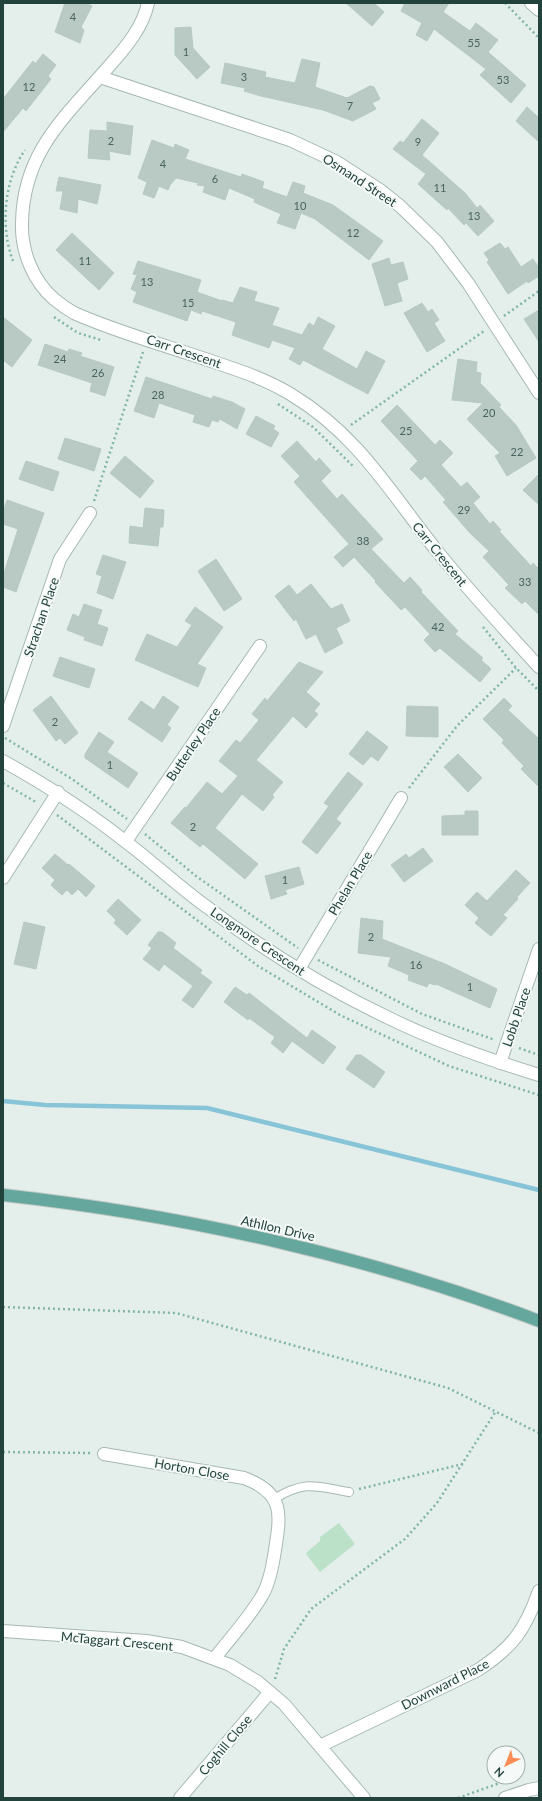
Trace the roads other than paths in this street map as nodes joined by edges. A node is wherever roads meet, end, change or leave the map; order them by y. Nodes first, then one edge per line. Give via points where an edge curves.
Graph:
1 (148, 3) edge
2 (531, 3) edge
3 (539, 10) edge
4 (100, 77) junction
5 (539, 393) edge
6 (90, 513) road end
7 (260, 646) dead end
8 (539, 667) edge
9 (4, 732) edge
10 (3, 761) edge
11 (58, 792) junction
12 (401, 798) road end
13 (126, 841) junction
14 (3, 878) edge
15 (539, 949) edge
16 (299, 969) junction
17 (500, 1063) junction
18 (539, 1074) edge
19 (3, 1194) edge
20 (539, 1321) edge
21 (104, 1454) road end
22 (349, 1492) road end
23 (274, 1499) junction
24 (539, 1591) edge
25 (3, 1631) edge
26 (215, 1658) junction
27 (270, 1692) junction
28 (320, 1746) junction
29 (539, 1788) edge
30 (180, 1798) edge
31 (364, 1798) edge
32 (505, 1798) edge

1 - 4 street, Carr Crescent via 138,28
2 - 3 street
4 - 5 street, Osmand Street via 290,140 337,162 390,198 437,242 468,283
4 - 8 street, Carr Crescent via 47,138 28,177 22,205 21,232 27,257 38,280 54,299 74,313 252,374 296,398 342,432 371,463 437,551 494,619
6 - 9 street, Strachan Place via 60,559
7 - 13 street, Butterley Place
10 - 11 street, Longmore Crescent
11 - 13 street, Longmore Crescent
11 - 14 street
12 - 16 street, Phelan Place
13 - 16 street, Longmore Crescent via 206,907
15 - 17 street, Lobb Place
16 - 17 street, Longmore Crescent via 346,997 396,1022
17 - 18 street, Longmore Crescent
19 - 20 main road, Athllon Drive via 120,1211 246,1235 338,1257 421,1281
21 - 23 street, Horton Close via 244,1478 258,1483
22 - 23 lane via 311,1485 299,1487
23 - 26 street, Horton Close via 280,1520 273,1563 263,1592 252,1611
24 - 28 street, Downward Place via 516,1640 498,1657 478,1670
25 - 26 street, McTaggart Crescent via 146,1641 182,1647
26 - 27 street, McTaggart Crescent via 230,1664
27 - 28 street, McTaggart Crescent via 284,1704
27 - 30 street, Coghill Close
28 - 31 street, McTaggart Crescent
29 - 32 street

